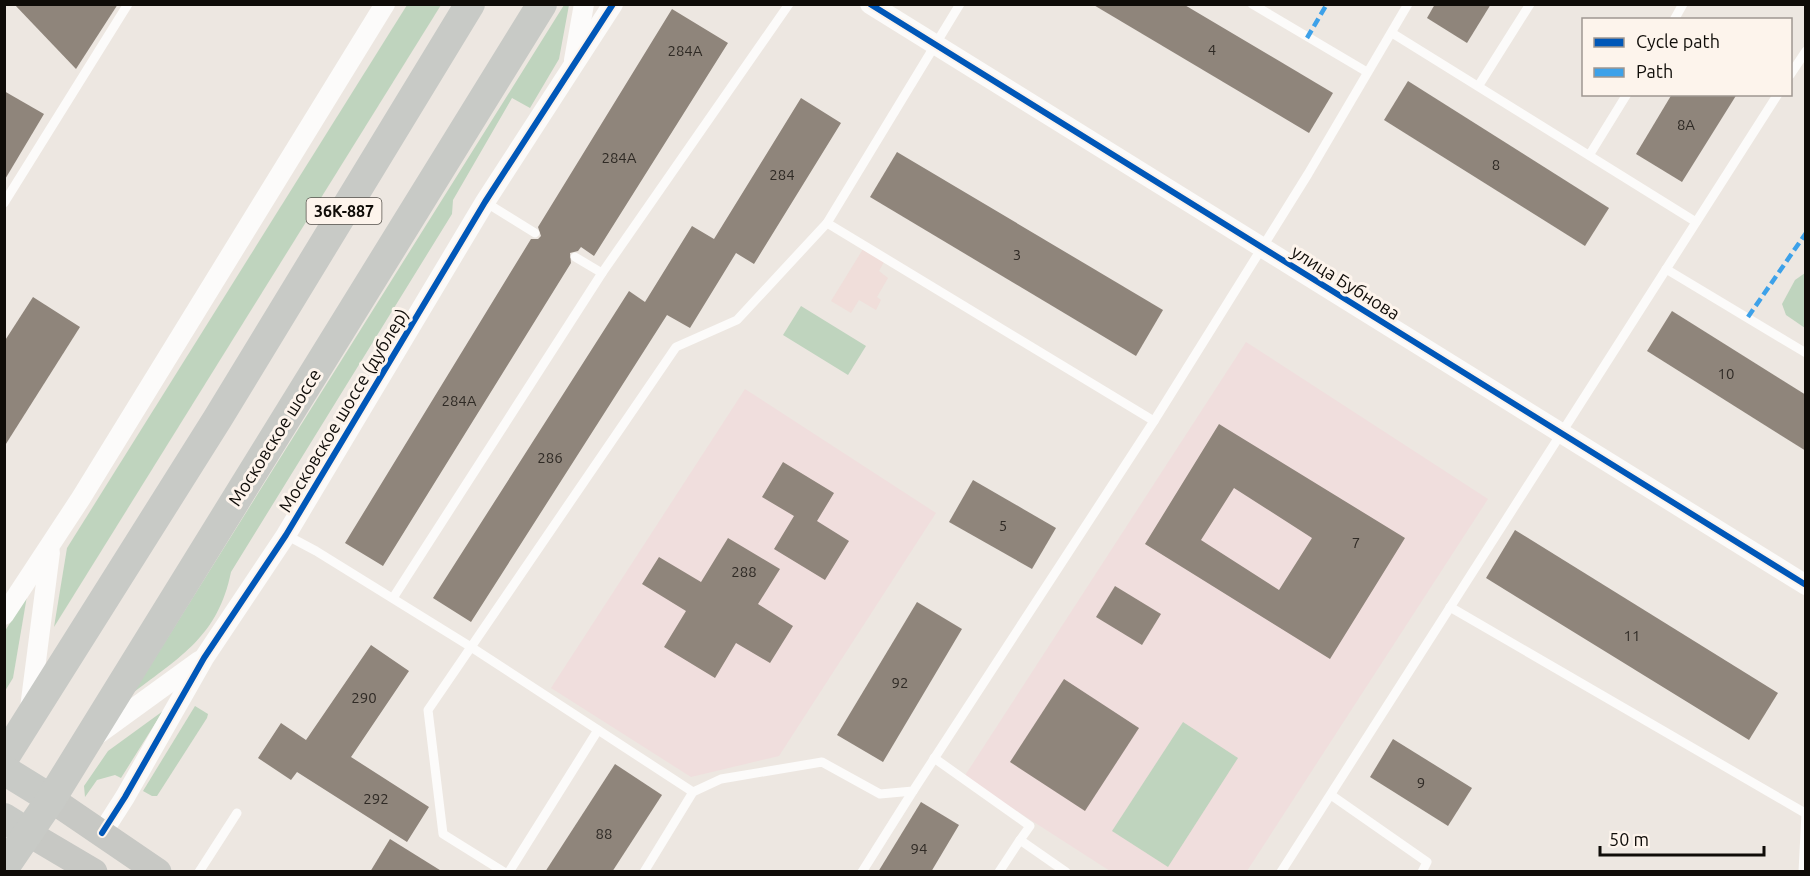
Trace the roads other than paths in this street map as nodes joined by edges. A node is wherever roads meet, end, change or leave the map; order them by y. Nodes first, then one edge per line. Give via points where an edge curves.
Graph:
1 (128, 4) edge
2 (385, 4) edge
3 (470, 4) edge
4 (542, 4) edge
5 (584, 4) edge
6 (613, 4) edge
7 (789, 4) edge
8 (870, 4) edge
9 (960, 4) edge
10 (1252, 4) edge
11 (1408, 4) edge
12 (1530, 4) edge
13 (1683, 4) edge
14 (1675, 18) edge
15 (1392, 33) junction
16 (934, 44) junction
17 (1806, 51) edge
18 (572, 71) junction
19 (1367, 72) junction
20 (1792, 73) edge
21 (1479, 84) junction
22 (1626, 96) edge
23 (1777, 96) edge
24 (1590, 154) junction
25 (485, 202) junction
26 (4, 203) edge
27 (827, 222) junction
28 (1696, 222) junction
29 (535, 233) dead end
30 (1260, 246) junction
31 (575, 257) dead end
32 (1666, 269) junction
33 (602, 273) junction
34 (1806, 353) edge
35 (1154, 421) junction
36 (1561, 434) junction
37 (286, 535) junction
38 (50, 546) junction
39 (1806, 585) edge
40 (393, 598) junction
41 (1450, 607) junction
42 (4, 615) edge
43 (471, 647) junction
44 (204, 658) junction
45 (29, 719) junction
46 (598, 730) junction
47 (82, 746) junction
48 (4, 758) edge
49 (934, 758) junction
50 (4, 770) edge
51 (913, 791) junction
52 (693, 792) junction
53 (1331, 795) junction
54 (51, 799) junction
55 (237, 813) dead end
56 (1805, 813) edge
57 (16, 826) edge
58 (102, 833) junction
59 (1020, 840) junction
60 (4, 868) edge
61 (88, 870) edge
62 (158, 872) edge
63 (200, 872) edge
64 (504, 872) edge
65 (509, 872) edge
66 (644, 872) edge
67 (862, 872) edge
68 (999, 872) edge
69 (1066, 872) edge
70 (1281, 872) edge
71 (1422, 872) edge
72 (1803, 872) edge

1 - 26 lane
2 - 38 street
3 - 45 main road, 36К-887
4 - 47 main road, Московское шоссе / 36К-887
5 - 18 street
6 - 18 street, Московское шоссе (дублер)
7 - 33 lane
8 - 16 street, улица Бубнова
9 - 16 lane
10 - 19 lane
11 - 15 lane
12 - 21 lane
13 - 14 lane
15 - 19 lane
15 - 21 lane
16 - 27 lane
16 - 30 street, улица Бубнова
17 - 20 lane
18 - 25 street, Московское шоссе (дублер)
19 - 30 lane via 1308,174
21 - 24 lane
22 - 24 lane
23 - 28 lane
24 - 28 lane
25 - 29 lane
25 - 37 street, Московское шоссе (дублер)
27 - 35 lane
27 - 43 lane via 736,320 675,347
28 - 32 lane
30 - 35 lane
30 - 36 street, улица Бубнова
31 - 33 lane
32 - 34 lane
32 - 36 lane
33 - 40 lane
35 - 49 lane
36 - 39 street, улица Бубнова
36 - 41 lane
37 - 40 lane
37 - 44 street, Московское шоссе (дублер)
38 - 42 street
38 - 45 street
40 - 43 lane
41 - 53 lane
41 - 56 lane
43 - 46 lane
43 - 64 lane via 428,710 443,834
44 - 47 street
44 - 58 street, Московское шоссе (дублер)
45 - 48 main road, 36К-887
46 - 52 lane
46 - 65 lane
47 - 54 main road, Московское шоссе / 36К-887
49 - 51 lane
49 - 59 lane via 1030,826
50 - 54 main road
51 - 52 lane via 880,794 822,762 721,779
51 - 67 lane
52 - 66 lane
53 - 70 lane
53 - 71 lane via 1427,862
54 - 57 main road, Московское шоссе / 36К-887
54 - 58 main road
55 - 63 lane
56 - 72 lane
57 - 60 main road, Московское шоссе / 36К-887
57 - 61 main road
58 - 62 main road
59 - 68 lane
59 - 69 lane

